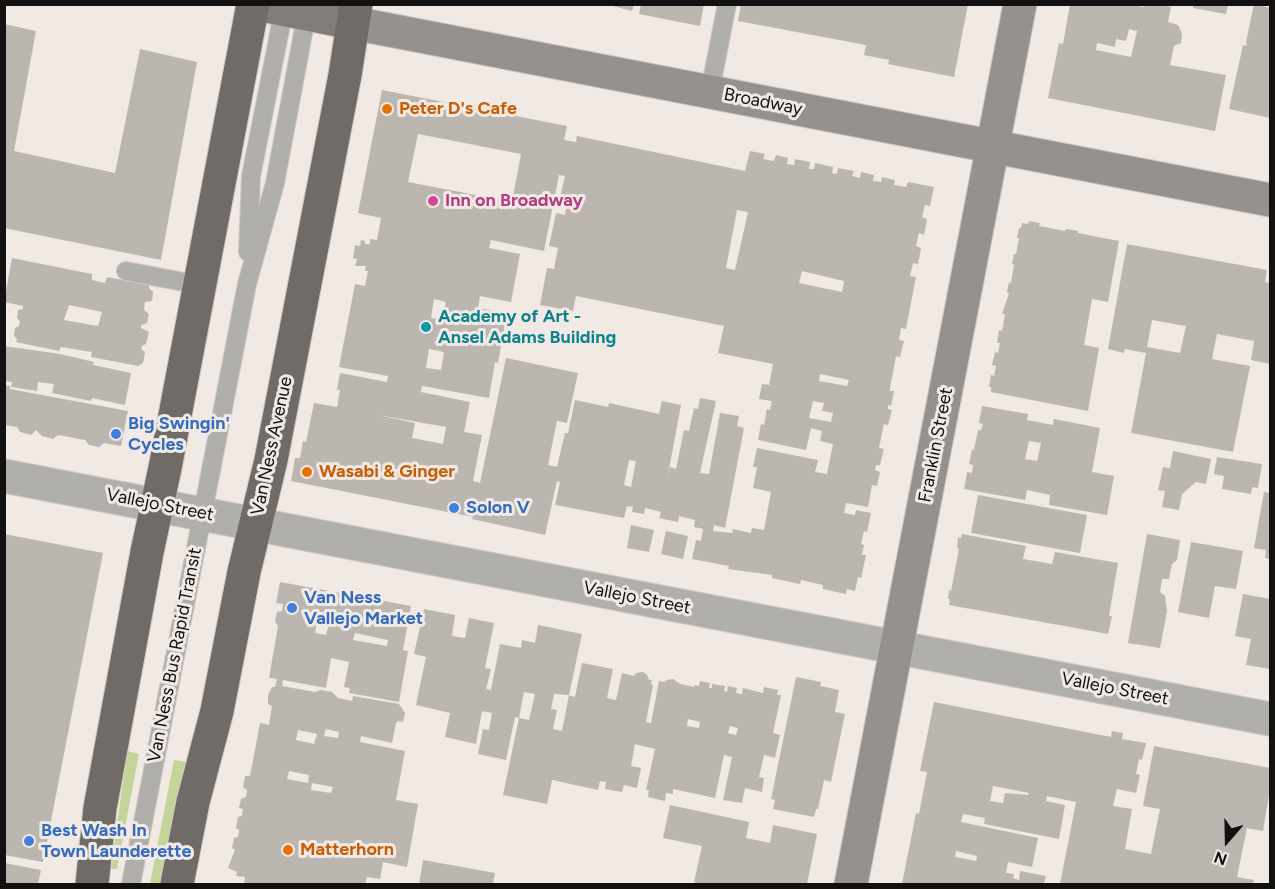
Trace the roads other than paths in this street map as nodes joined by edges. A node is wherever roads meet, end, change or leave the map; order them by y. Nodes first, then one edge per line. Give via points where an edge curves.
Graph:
1 (727, 4) edge
2 (1020, 4) edge
3 (282, 7) edge
4 (355, 14) edge
5 (710, 91) junction
6 (993, 146) junction
7 (1270, 200) edge
8 (126, 271) dead end
9 (247, 284) junction
10 (199, 285) junction
11 (4, 476) edge
12 (157, 505) junction
13 (202, 514) junction
14 (256, 524) junction
15 (898, 647) junction
16 (1270, 719) edge
17 (92, 885) edge
18 (131, 885) edge
19 (177, 885) edge
20 (851, 885) edge

1 - 5 lane
2 - 6 street, Franklin Street
3 - 4 main road, Broadway
3 - 9 lane, Van Ness Bus Rapid Transit via 251,176
3 - 9 lane, Van Ness Bus Rapid Transit via 275,183
3 - 10 highway
4 - 5 street, Broadway
4 - 14 highway, Van Ness Avenue
5 - 6 street, Broadway
6 - 7 street, Broadway
6 - 15 street, Franklin Street
8 - 10 lane
9 - 13 lane, Van Ness Bus Rapid Transit
10 - 12 highway
11 - 12 street, Vallejo Street
12 - 13 street, Vallejo Street
12 - 17 highway via 100,808
13 - 14 street, Vallejo Street
13 - 18 lane, Van Ness Bus Rapid Transit
14 - 15 street, Vallejo Street
14 - 19 highway, Van Ness Avenue
15 - 16 street, Vallejo Street
15 - 20 street, Franklin Street

